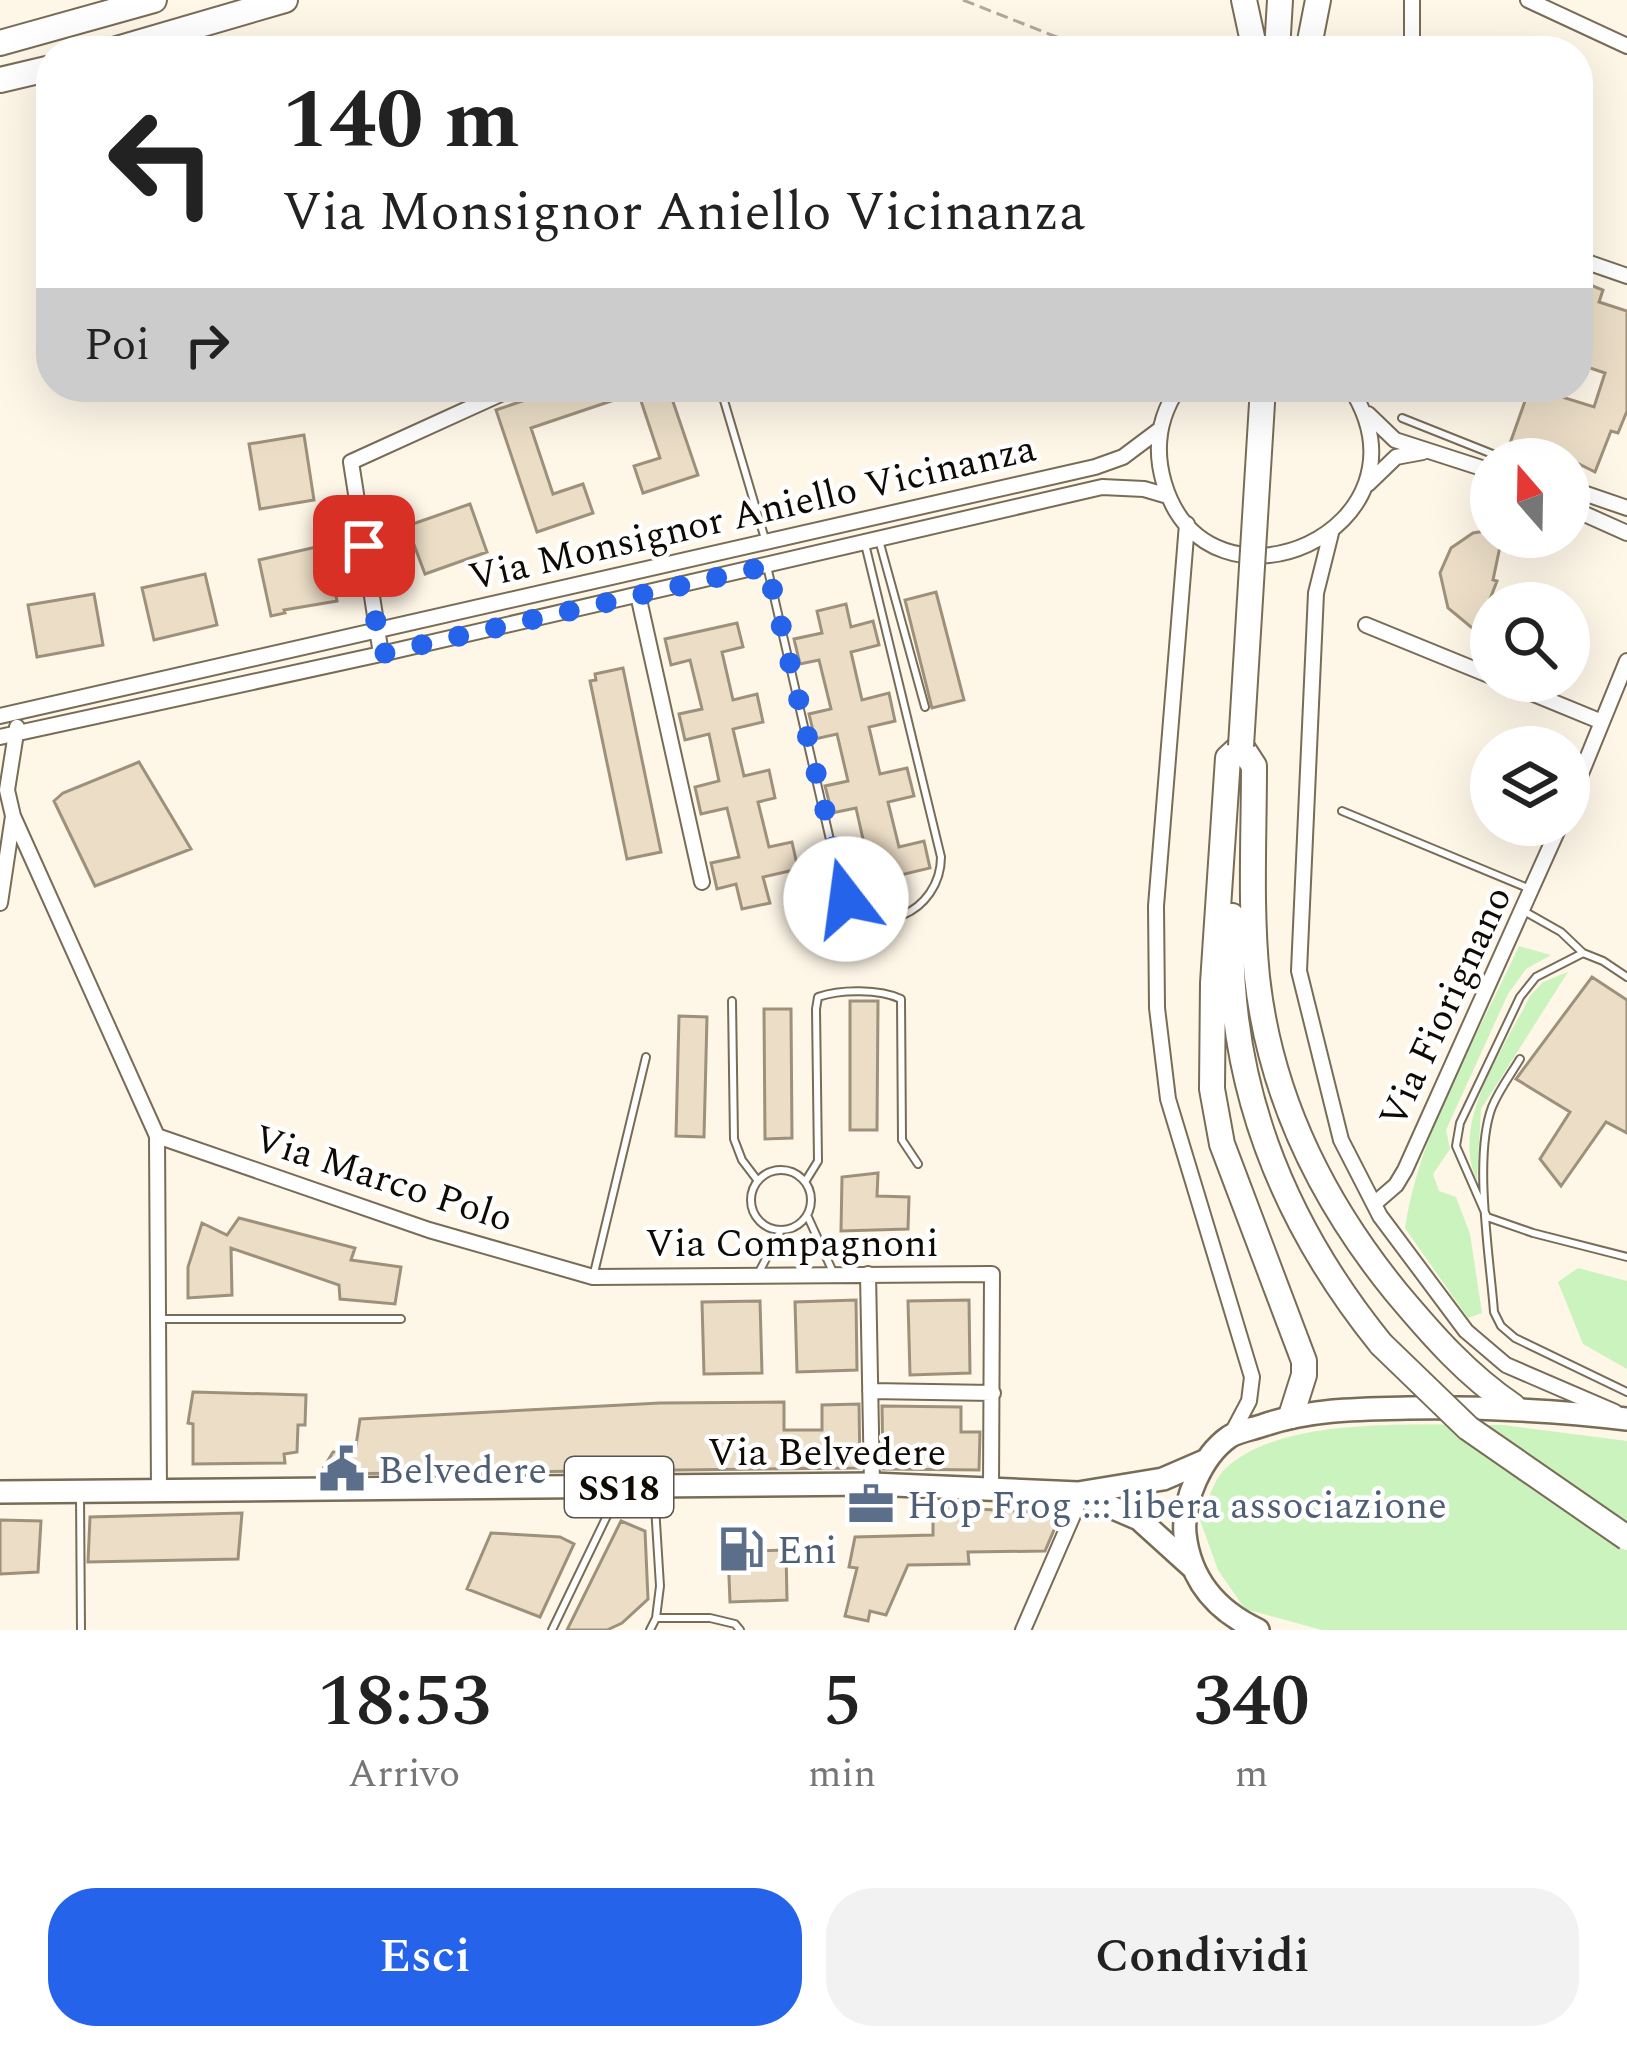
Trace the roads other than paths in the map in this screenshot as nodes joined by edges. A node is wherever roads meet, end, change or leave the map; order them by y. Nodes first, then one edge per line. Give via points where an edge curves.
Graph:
1 (154, 0) edge
2 (285, 0) edge
3 (1244, 0) edge
4 (1280, 0) edge
5 (1318, 0) edge
6 (1412, 0) edge
7 (1528, 0) edge
8 (161, 36) edge
9 (1252, 36) edge
10 (1278, 36) edge
11 (1311, 36) edge
12 (1412, 36) edge
13 (0, 43) edge
14 (1627, 46) edge
15 (36, 72) edge
16 (0, 80) edge
17 (1593, 264) edge
18 (1627, 276) edge
19 (483, 402) edge
20 (724, 402) edge
21 (1170, 402) edge
22 (1262, 402) edge
23 (1359, 402) edge
24 (1362, 407) junction
25 (1402, 418) dead end
26 (1159, 430) junction
27 (1470, 445) edge
28 (1434, 451) junction
29 (1470, 464) edge
30 (1361, 495) junction
31 (1590, 495) edge
32 (1168, 496) junction
33 (1627, 508) edge
34 (1590, 516) edge
35 (1186, 524) junction
36 (1627, 532) edge
37 (1331, 533) junction
38 (766, 542) junction
39 (872, 542) junction
40 (767, 566) junction
41 (638, 595) junction
42 (1366, 625) dead end
43 (377, 631) junction
44 (381, 654) junction
45 (1627, 661) edge
46 (1470, 667) edge
47 (1553, 702) edge
48 (925, 707) dead end
49 (8, 715) edge
50 (1602, 722) junction
51 (18, 732) junction
52 (0, 736) edge
53 (1241, 746) junction
54 (1590, 751) edge
55 (3, 784) edge
56 (1342, 811) dead end
57 (13, 815) junction
58 (1551, 846) edge
59 (703, 882) dead end
60 (1533, 890) junction
61 (0, 903) edge
62 (1524, 911) junction
63 (1582, 953) junction
64 (1627, 977) edge
65 (732, 1001) dead end
66 (646, 1058) dead end
67 (1520, 1059) dead end
68 (157, 1136) junction
69 (918, 1164) dead end
70 (758, 1181) junction
71 (805, 1182) junction
72 (1377, 1210) junction
73 (807, 1215) junction
74 (1487, 1217) junction
75 (781, 1230) junction
76 (1627, 1258) edge
77 (835, 1274) junction
78 (868, 1274) junction
79 (758, 1275) junction
80 (593, 1276) junction
81 (158, 1319) junction
82 (401, 1319) dead end
83 (870, 1390) junction
84 (1627, 1392) edge
85 (993, 1393) junction
86 (1513, 1406) junction
87 (1292, 1416) junction
88 (1627, 1418) edge
89 (1230, 1437) junction
90 (1208, 1460) junction
91 (872, 1484) junction
92 (621, 1487) junction
93 (654, 1487) junction
94 (991, 1490) junction
95 (0, 1492) edge
96 (80, 1492) junction
97 (160, 1493) junction
98 (1078, 1493) junction
99 (1627, 1538) edge
100 (1192, 1568) junction
101 (656, 1618) junction
102 (1222, 1619) edge
103 (81, 1630) edge
104 (552, 1630) edge
105 (650, 1630) edge
106 (740, 1630) edge
107 (1023, 1630) edge
108 (1258, 1630) edge

1 - 13 highway
2 - 8 highway
3 - 9 highway
4 - 10 highway
5 - 11 highway
6 - 12 street
7 - 14 street
15 - 16 highway
17 - 18 street
19 - 43 street via 351,462
20 - 38 lane
21 - 26 street
22 - 53 highway, bridge
23 - 24 street
24 - 28 street via 1395,440
24 - 30 street via 1371,447
25 - 27 lane
26 - 32 street
26 - 38 street, Via Monsignor Aniello Vicinanza via 1095,466
28 - 29 street
28 - 30 street via 1396,457
30 - 37 street
31 - 33 street
32 - 35 street
32 - 39 street, Via Monsignor Aniello Vicinanza via 1102,488
34 - 36 street
35 - 37 street via 1218,546 1262,556 1309,547
35 - 89 street via 1156,906 1157,1008 1168,1100 1252,1377
37 - 72 street via 1316,592 1299,971 1341,1140
38 - 43 street, Via Monsignor Aniello Vicinanza
39 - 40 street, Via Monsignor Aniello Vicinanza
39 - 40 lane via 941,857 938,884 907,915 871,917 842,892
39 - 48 lane
40 - 41 street, Via Monsignor Aniello Vicinanza
41 - 44 street, Via Monsignor Aniello Vicinanza
41 - 59 street
42 - 46 street
43 - 44 street
43 - 49 street, Via Monsignor Aniello Vicinanza
44 - 51 street, Via Monsignor Aniello Vicinanza
45 - 50 street
47 - 50 street
49 - 51 street
50 - 54 street
51 - 52 street, Via Monsignor Aniello Vicinanza
51 - 55 street
53 - 86 highway via 1254,766 1258,983 1293,1123 1339,1216 1381,1274 1472,1378
53 - 87 highway via 1228,758 1212,1089 1226,1156 1304,1361
53 - 99 highway, bridge via 1232,935 1240,1050 1280,1186 1312,1248 1381,1344 1468,1428
55 - 57 street
56 - 60 lane
57 - 61 street
57 - 68 street
58 - 60 street, Via Fiorignano
60 - 62 street, Via Fiorignano
62 - 63 lane
62 - 72 street, Via Fiorignano via 1405,1170
63 - 64 lane
63 - 74 lane via 1536,977 1520,998 1460,1123 1456,1147
65 - 70 lane via 734,1139
66 - 80 lane
67 - 74 lane via 1488,1124
68 - 80 street, Via Marco Polo via 429,1230
68 - 81 street
69 - 71 lane via 902,1140 901,999 830,993 818,997 816,1009 818,1161
70 - 71 lane via 781,1170
70 - 75 lane via 753,1210
71 - 73 lane
72 - 88 street via 1466,1331 1506,1365
73 - 75 lane
73 - 77 lane
74 - 76 lane
74 - 84 lane via 1501,1326
75 - 79 lane
77 - 78 street, Via Compagnoni
77 - 79 street, Via Compagnoni
78 - 83 street
78 - 85 street, Via Compagnoni via 992,1274
79 - 80 street, Via Compagnoni
81 - 82 lane
81 - 97 street
83 - 85 street
83 - 91 street
85 - 94 street
86 - 87 main road, SS18
86 - 88 main road, SS18
87 - 89 main road, SS18
89 - 90 main road, SS18
90 - 98 main road, SS18 via 1162,1479
90 - 100 main road, SS18 via 1186,1510
91 - 93 main road, Via Belvedere / SS18
91 - 94 main road, Via Belvedere / SS18
92 - 93 main road, Via Belvedere / SS18
92 - 97 main road, Via Belvedere / SS18
92 - 104 lane
93 - 101 lane
94 - 98 main road, Via Belvedere / SS18
95 - 96 main road, Via Belvedere / SS18
96 - 97 main road, Via Belvedere / SS18
96 - 103 lane
98 - 100 main road, SS18 via 1138,1519
98 - 107 street
100 - 102 main road, SS18
101 - 105 lane
101 - 106 lane via 710,1618
102 - 108 main road, SS18

